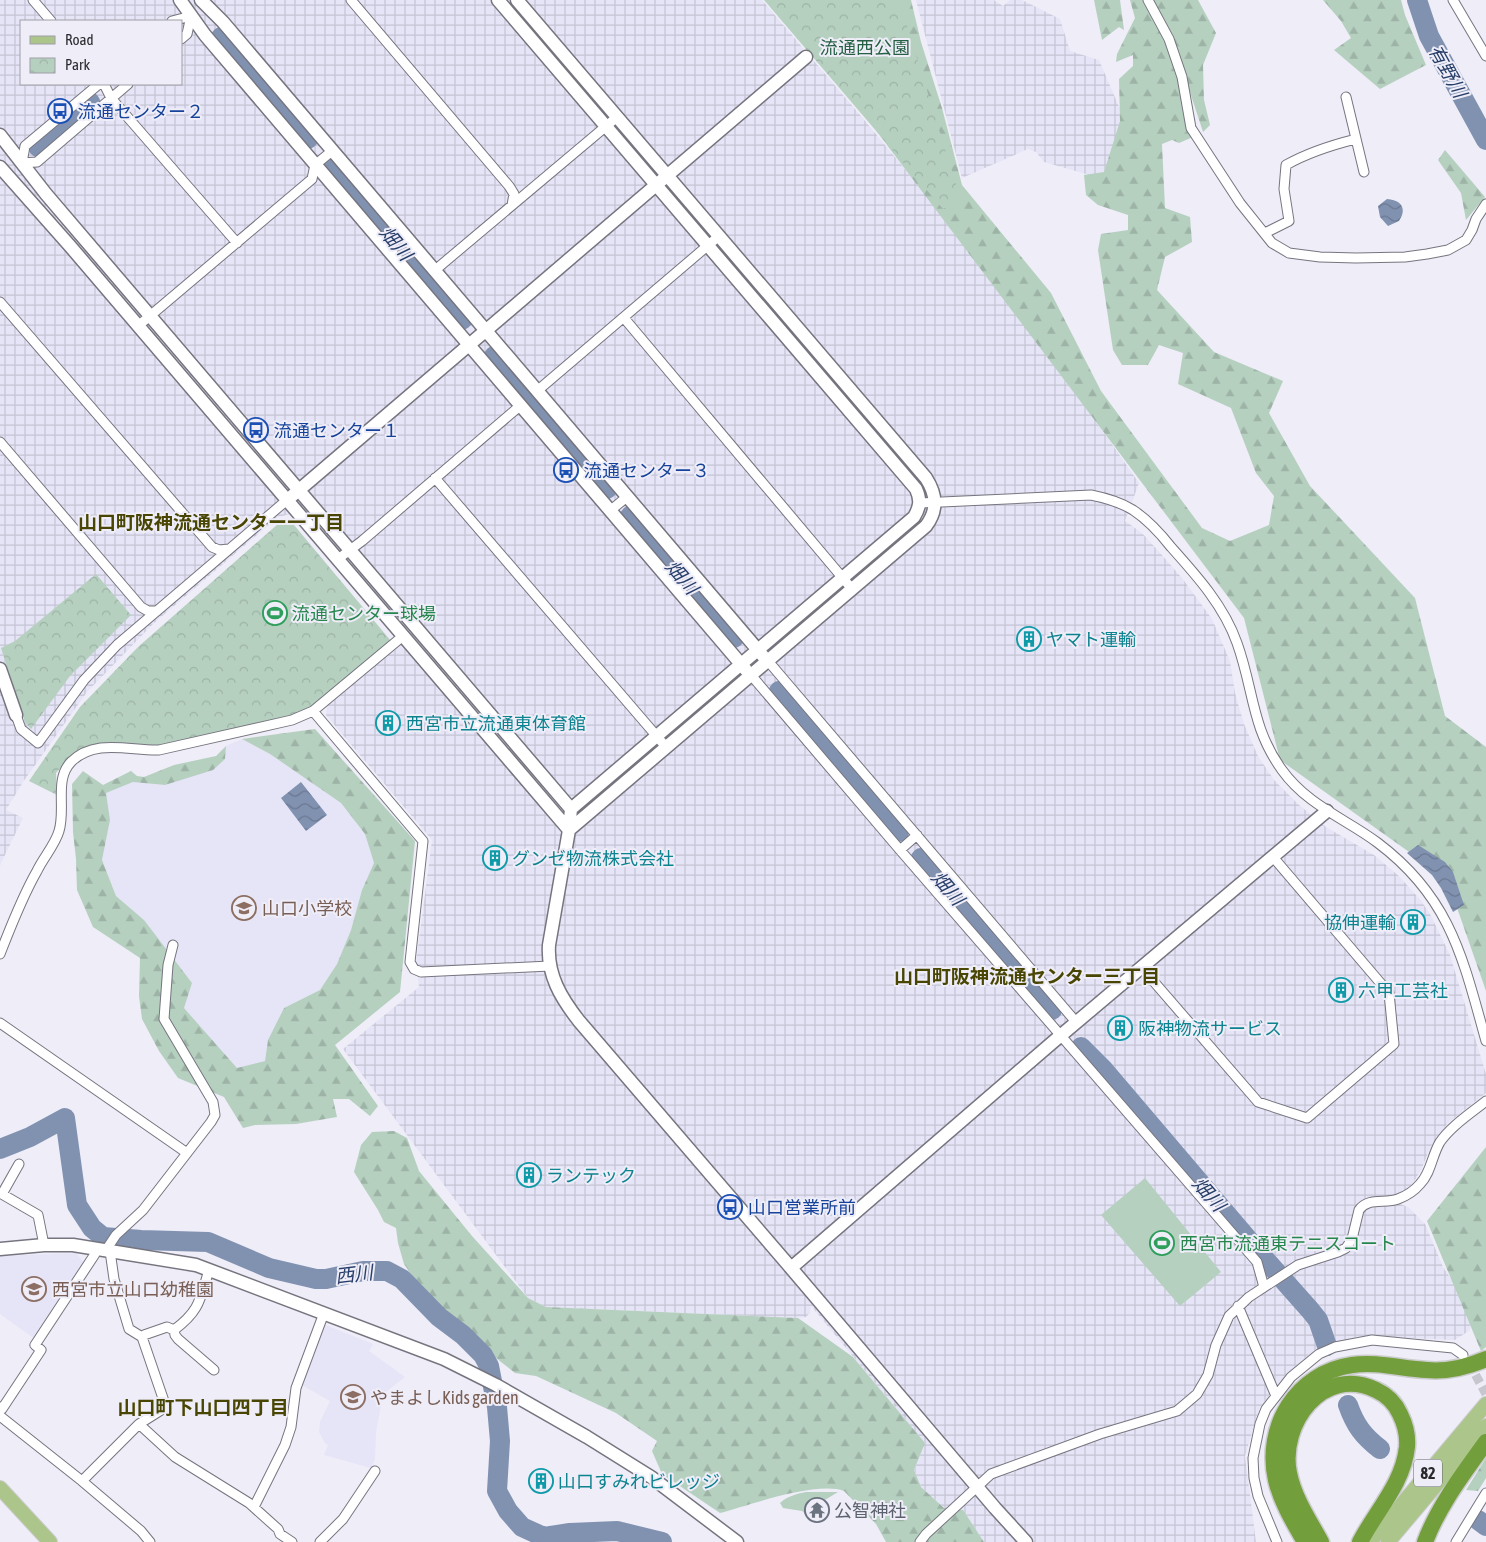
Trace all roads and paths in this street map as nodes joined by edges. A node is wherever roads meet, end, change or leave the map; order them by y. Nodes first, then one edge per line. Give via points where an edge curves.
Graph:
1 (33, 0) edge
2 (180, 0) edge
3 (351, 0) edge
4 (498, 0) edge
5 (517, 0) edge
6 (1148, 0) edge
7 (1453, 0) edge
8 (206, 1) edge
9 (191, 16) junction
10 (50, 20) edge
11 (176, 20) edge
12 (182, 38) edge
13 (1485, 50) edge
14 (806, 57) dead end
15 (98, 85) edge
16 (105, 85) edge
17 (127, 85) edge
18 (1346, 97) dead end
19 (112, 98) junction
20 (617, 117) junction
21 (606, 127) junction
22 (0, 135) edge
23 (1356, 139) junction
24 (332, 151) junction
25 (22, 163) junction
26 (315, 165) junction
27 (1364, 172) dead end
28 (666, 174) junction
29 (3, 175) edge
30 (655, 184) junction
31 (1486, 204) edge
32 (512, 205) junction
33 (1265, 233) junction
34 (719, 236) junction
35 (237, 243) junction
36 (708, 245) junction
37 (434, 271) junction
38 (0, 302) edge
39 (150, 316) junction
40 (624, 318) junction
41 (138, 326) junction
42 (486, 330) junction
43 (469, 346) junction
44 (537, 391) junction
45 (521, 406) junction
46 (0, 442) edge
47 (434, 478) junction
48 (298, 490) junction
49 (628, 496) junction
50 (287, 500) junction
51 (935, 502) junction
52 (920, 503) junction
53 (611, 510) junction
54 (229, 549) junction
55 (350, 550) junction
56 (338, 559) junction
57 (842, 577) junction
58 (852, 589) junction
59 (157, 611) junction
60 (403, 636) junction
61 (758, 649) junction
62 (768, 661) junction
63 (741, 663) junction
64 (0, 669) edge
65 (751, 675) junction
66 (313, 711) junction
67 (16, 715) joint
68 (656, 736) junction
69 (666, 747) junction
70 (571, 809) junction
71 (1327, 811) junction
72 (569, 830) junction
73 (917, 836) junction
74 (900, 850) junction
75 (1273, 858) junction
76 (172, 945) dead end
77 (0, 954) edge
78 (550, 966) junction
79 (1142, 968) junction
80 (1076, 1022) junction
81 (0, 1023) edge
82 (1061, 1035) junction
83 (1486, 1041) edge
84 (1486, 1101) edge
85 (187, 1153) junction
86 (19, 1164) dead end
87 (1, 1194) edge
88 (44, 1245) junction
89 (0, 1249) edge
90 (104, 1252) junction
91 (791, 1268) junction
92 (209, 1270) junction
93 (1264, 1287) junction
94 (1238, 1306) junction
95 (324, 1313) junction
96 (174, 1330) junction
97 (142, 1337) junction
98 (1463, 1355) tunnel mouth
99 (1486, 1359) edge
100 (214, 1370) dead end
101 (1276, 1396) junction
102 (1486, 1404) edge
103 (0, 1407) edge
104 (0, 1416) edge
105 (139, 1424) junction
106 (1486, 1426) edge
107 (1486, 1442) edge
108 (375, 1471) dead end
109 (82, 1481) junction
110 (978, 1487) junction
111 (0, 1488) edge
112 (1486, 1493) edge
113 (254, 1507) junction
114 (50, 1542) edge
115 (150, 1542) edge
116 (292, 1542) edge
117 (320, 1542) edge
118 (738, 1542) edge
119 (920, 1542) edge
120 (1026, 1542) edge
121 (1277, 1542) edge
122 (1305, 1542) edge
123 (1321, 1542) edge
124 (1360, 1542) edge
125 (1370, 1542) edge
126 (1388, 1542) edge
127 (1425, 1542) edge
128 (1456, 1542) edge

1 - 10 street
2 - 9 street
3 - 32 street via 509,186 514,194
4 - 21 street
5 - 20 street
6 - 33 street via 1169,40 1182,77 1192,128 1240,203
7 - 13 street
8 - 9 street
8 - 24 street
9 - 11 street
9 - 12 street via 187,34
9 - 26 street
14 - 28 street
15 - 25 street via 25,146
16 - 19 street
17 - 19 street
18 - 23 street
19 - 25 street via 37,162
19 - 35 street
20 - 21 street
20 - 28 street
21 - 30 street
21 - 32 street
22 - 25 street
23 - 27 street
23 - 33 street via 1325,147 1286,165 1284,189 1290,221
24 - 26 street
24 - 37 street
25 - 29 street
25 - 39 street
26 - 35 street via 312,179
26 - 43 street
28 - 30 street
28 - 34 street
29 - 41 street
30 - 36 street
30 - 42 street
31 - 33 street via 1466,240 1448,250 1420,255 1356,258 1290,253 1272,243
32 - 37 street
34 - 36 street
34 - 51 street via 926,478
35 - 39 street
36 - 40 street
36 - 52 street via 916,490
37 - 42 street
38 - 54 street via 212,547
39 - 41 street
39 - 48 street
40 - 44 street
40 - 57 street
41 - 50 street
42 - 43 street
42 - 44 street
43 - 45 street
43 - 48 street
44 - 49 street
45 - 47 street
45 - 53 street
46 - 59 street via 141,607
47 - 55 street
47 - 68 street
48 - 50 street
48 - 55 street
49 - 53 street
49 - 61 street
50 - 54 street
50 - 56 street
51 - 52 street
51 - 58 street via 932,519 926,526
51 - 71 street via 1091,495 1120,503 1145,519 1206,587 1228,623 1237,643 1255,718 1283,772 1297,788
52 - 57 street via 914,516
53 - 63 street
54 - 59 street
55 - 56 street
55 - 70 street
56 - 60 street
57 - 58 street
57 - 61 street
58 - 62 street
59 - 67 street via 84,680 38,744 21,730
60 - 66 street
60 - 72 street
61 - 62 street
61 - 63 street
62 - 65 street
62 - 73 street
63 - 65 street
63 - 68 street
64 - 67 street
65 - 69 street
65 - 74 street
66 - 77 street via 292,720 159,750 110,746 72,761 64,771 59,832 36,872
66 - 78 street via 423,841 410,962 414,968 421,972
68 - 69 street
68 - 70 street
69 - 72 street
70 - 72 street
71 - 75 street
71 - 83 street via 1396,858 1437,905 1459,948
72 - 78 street via 549,945
73 - 74 street
73 - 80 street
74 - 82 street
75 - 79 street
75 - 79 street via 1389,993 1394,1044 1307,1118 1258,1102
76 - 85 street via 164,1019 213,1102 214,1115
78 - 91 street via 560,994 579,1021
79 - 80 street
80 - 82 street
81 - 85 street
82 - 91 street
82 - 93 street via 1257,1262
84 - 93 street via 1442,1140 1421,1183 1397,1199 1368,1202 1362,1206 1346,1248 1298,1265
85 - 90 street
86 - 87 street
87 - 88 street via 38,1215
88 - 89 street
88 - 90 street via 73,1245
90 - 92 street via 196,1265
90 - 97 street via 129,1329
90 - 103 street via 35,1345 41,1350
91 - 110 street
92 - 95 street
92 - 96 street via 197,1307
93 - 94 street
94 - 101 street
94 - 110 street via 1229,1316 1216,1345 1208,1375 1197,1394 1177,1411 1100,1434 1004,1469 991,1474
95 - 113 street via 296,1388 285,1445
95 - 118 street via 444,1359 496,1385 651,1477
96 - 97 street via 168,1327
96 - 100 street via 178,1339
97 - 105 street via 166,1407
98 - 101 street via 1453,1348 1372,1340 1335,1347 1306,1364
99 - 122 highway via 1458,1369 1444,1370 1354,1365 1325,1372 1303,1388 1286,1408 1274,1450 1276,1480 1281,1495
101 - 121 street via 1260,1424 1253,1458 1258,1496
102 - 125 main road, 82
104 - 109 street
105 - 109 street
105 - 113 street via 175,1457
106 - 126 main road, 82
107 - 127 highway via 1444,1502
108 - 117 street via 343,1519
109 - 115 street
110 - 119 street
110 - 120 street
111 - 114 main road
112 - 128 street
113 - 116 street
123 - 124 highway via 1293,1485 1287,1460 1288,1446 1296,1420 1312,1399 1334,1387 1348,1384 1371,1388 1390,1400 1398,1409 1407,1432 1401,1472

